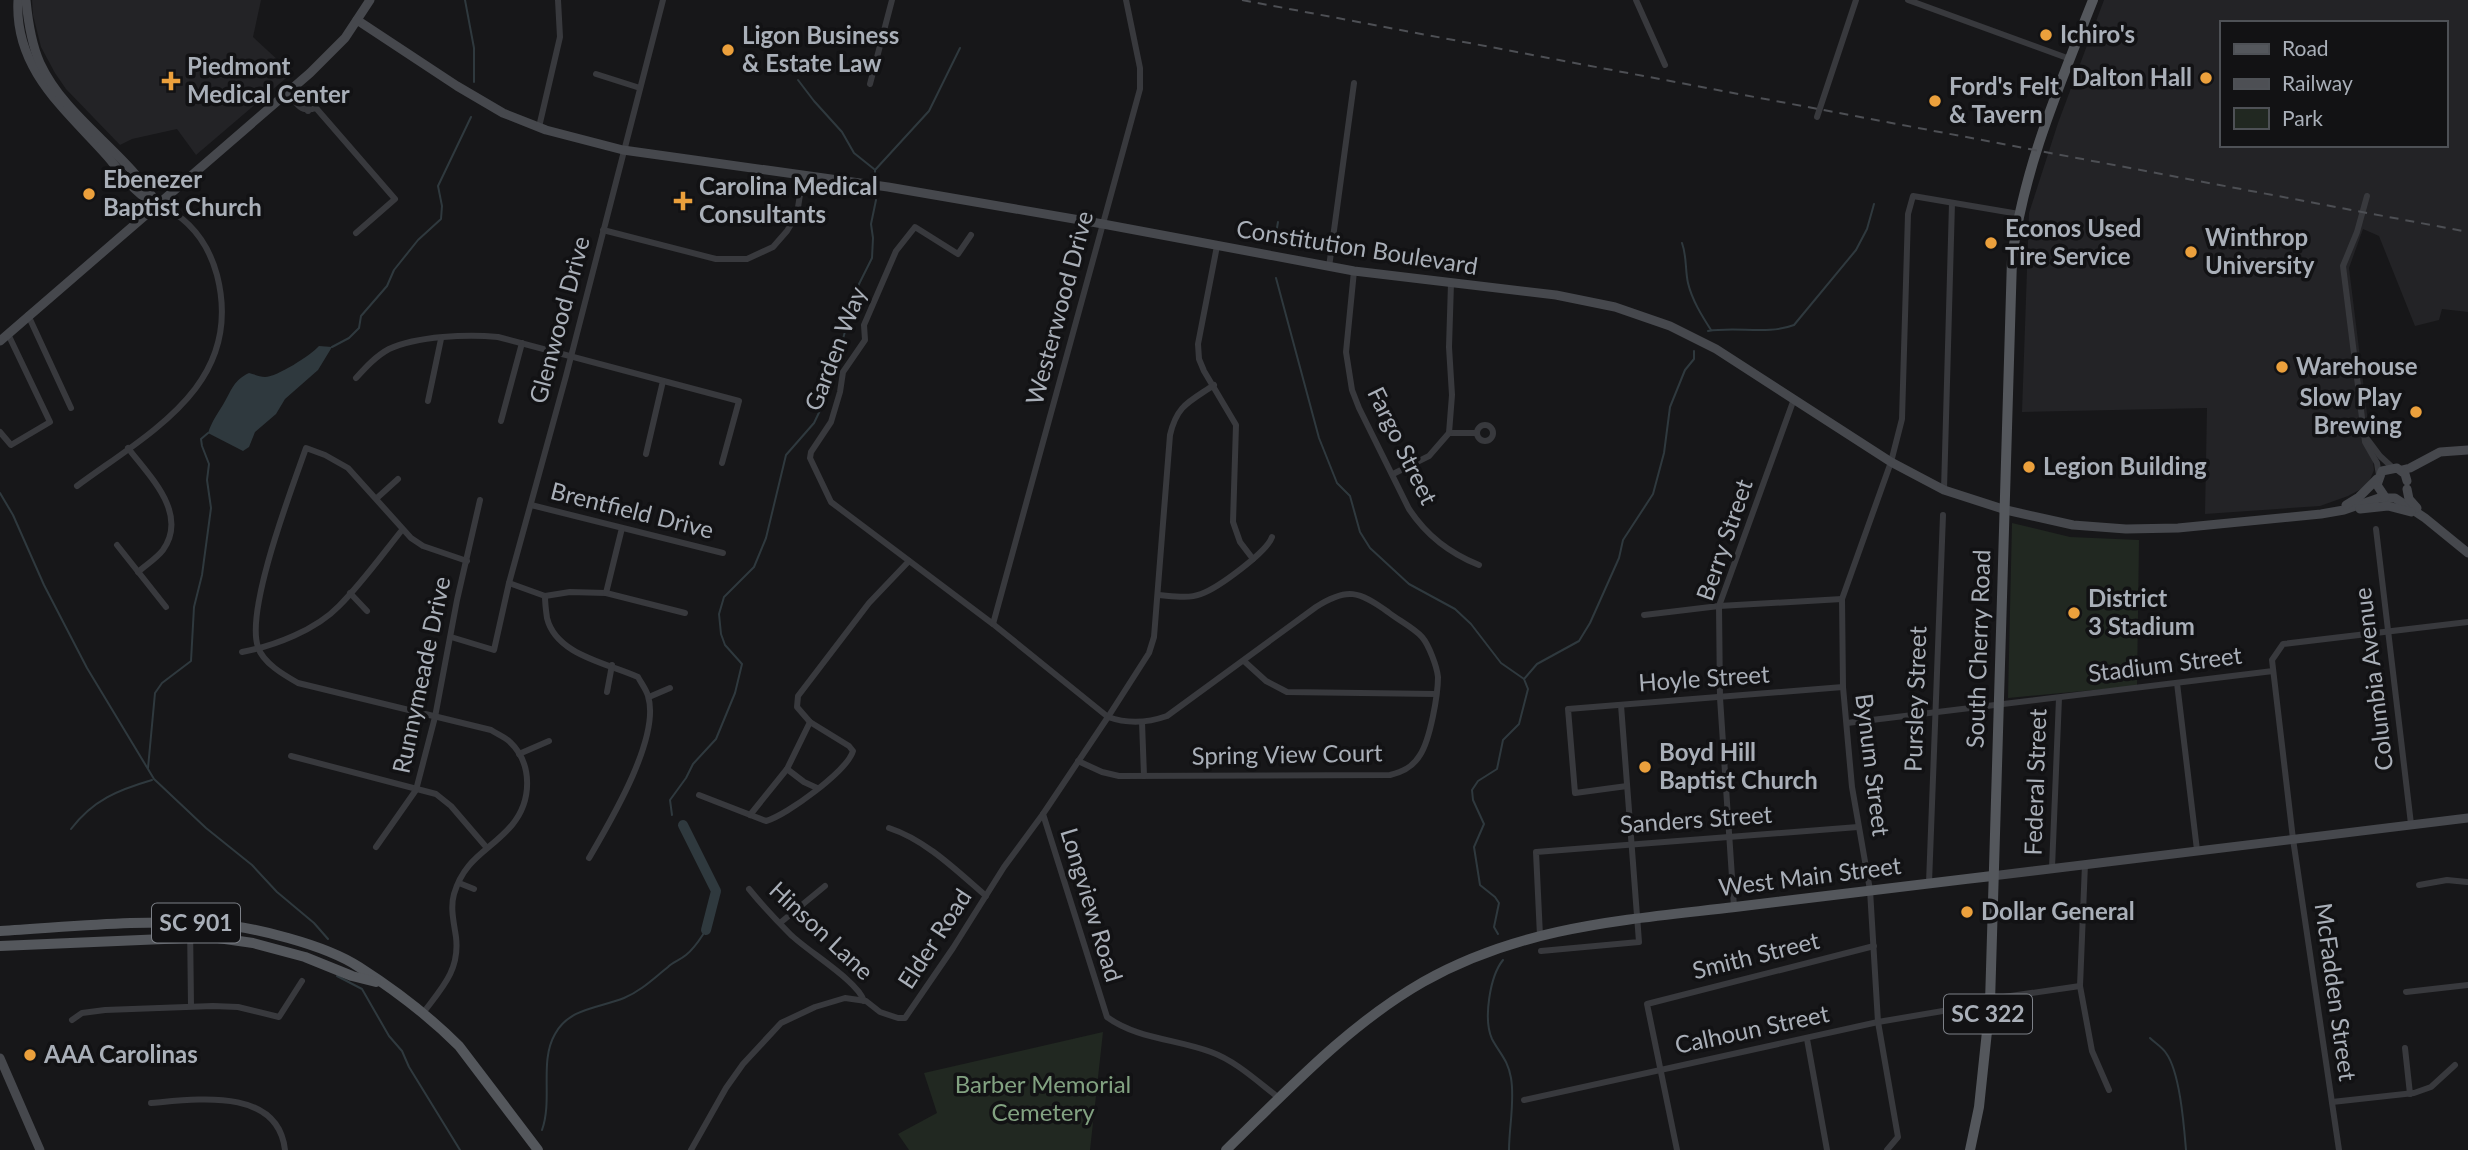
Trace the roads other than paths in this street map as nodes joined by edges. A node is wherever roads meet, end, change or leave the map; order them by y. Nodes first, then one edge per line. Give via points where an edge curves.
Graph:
1 (18, 0) edge
2 (26, 0) edge
3 (370, 0) edge
4 (558, 0) edge
5 (663, 0) edge
6 (892, 0) edge
7 (1126, 0) edge
8 (1636, 0) edge
9 (1857, 0) edge
10 (1908, 0) edge
11 (2093, 0) edge
12 (358, 20) junction
13 (2070, 59) junction
14 (1665, 65) dead end
15 (596, 74) dead end
16 (1354, 83) dead end
17 (870, 84) dead end
18 (640, 88) junction
19 (290, 89) junction
20 (1817, 117) dead end
21 (538, 127) junction
22 (623, 150) junction
23 (803, 176) junction
24 (2367, 196) dead end
25 (1952, 203) junction
26 (157, 204) junction
27 (2019, 215) junction
28 (1103, 224) junction
29 (603, 230) junction
30 (356, 233) dead end
31 (971, 235) dead end
32 (1217, 246) junction
33 (1329, 267) junction
34 (1354, 271) junction
35 (1451, 283) junction
36 (28, 316) junction
37 (8, 334) junction
38 (441, 339) junction
39 (0, 341) edge
40 (522, 343) junction
41 (570, 356) junction
42 (356, 378) dead end
43 (663, 381) junction
44 (1214, 385) junction
45 (1794, 399) junction
46 (428, 401) dead end
47 (71, 408) dead end
48 (501, 421) dead end
49 (0, 432) edge
50 (1449, 433) junction
51 (1477, 433) dead end
52 (2365, 436) junction
53 (128, 448) junction
54 (2468, 450) edge
55 (646, 454) dead end
56 (2427, 458) junction
57 (1891, 461) junction
58 (723, 463) dead end
59 (2397, 469) junction
60 (1393, 474) junction
61 (2378, 477) junction
62 (398, 480) dead end
63 (2407, 485) junction
64 (77, 486) dead end
65 (1944, 489) junction
66 (2390, 497) junction
67 (377, 498) junction
68 (481, 500) dead end
69 (531, 505) junction
70 (2006, 510) junction
71 (2340, 510) junction
72 (1943, 515) dead end
73 (2423, 517) junction
74 (622, 528) junction
75 (2376, 528) dead end
76 (402, 530) junction
77 (1272, 537) dead end
78 (117, 545) dead end
79 (723, 553) dead end
80 (2468, 553) edge
81 (1253, 559) junction
82 (467, 561) junction
83 (909, 561) junction
84 (1479, 565) dead end
85 (138, 572) junction
86 (509, 583) junction
87 (350, 593) junction
88 (606, 593) junction
89 (1158, 595) junction
90 (545, 596) junction
91 (1842, 599) junction
92 (1719, 606) junction
93 (166, 607) dead end
94 (367, 611) dead end
95 (685, 613) dead end
96 (1644, 615) dead end
97 (2468, 621) edge
98 (993, 624) junction
99 (2388, 630) junction
100 (452, 637) junction
101 (258, 649) junction
102 (242, 652) dead end
103 (1244, 661) junction
104 (612, 665) junction
105 (2273, 671) junction
106 (2177, 683) junction
107 (1843, 687) junction
108 (670, 688) dead end
109 (607, 692) dead end
110 (1436, 694) junction
111 (649, 697) junction
112 (1720, 698) junction
113 (2059, 698) junction
114 (1621, 705) junction
115 (1998, 705) junction
116 (1935, 713) junction
117 (435, 716) junction
118 (1108, 717) junction
119 (810, 722) junction
120 (1142, 722) junction
121 (1847, 723) junction
122 (549, 741) dead end
123 (519, 754) junction
124 (290, 756) dead end
125 (1079, 761) junction
126 (787, 769) junction
127 (1144, 776) junction
128 (1627, 786) junction
129 (817, 788) junction
130 (416, 790) junction
131 (699, 795) dead end
132 (1042, 814) junction
133 (750, 815) junction
134 (2468, 818) edge
135 (2411, 824) junction
136 (1858, 827) junction
137 (889, 828) dead end
138 (1729, 835) junction
139 (2293, 839) junction
140 (1632, 844) junction
141 (376, 848) dead end
142 (487, 848) junction
143 (2197, 849) junction
144 (589, 858) dead end
145 (2085, 864) junction
146 (2052, 868) junction
147 (1992, 876) junction
148 (2468, 880) edge
149 (459, 883) junction
150 (1929, 883) junction
151 (2419, 885) dead end
152 (825, 886) dead end
153 (474, 888) dead end
154 (749, 889) dead end
155 (1870, 890) junction
156 (2468, 890) edge
157 (986, 896) junction
158 (1734, 907) junction
159 (1637, 918) junction
160 (190, 923) junction
161 (780, 923) junction
162 (0, 931) edge
163 (1541, 936) junction
164 (190, 938) junction
165 (0, 946) edge
166 (1874, 946) junction
167 (1541, 951) dead end
168 (302, 981) dead end
169 (380, 983) junction
170 (2468, 985) edge
171 (2080, 986) junction
172 (2406, 992) dead end
173 (864, 1001) junction
174 (1990, 1001) junction
175 (191, 1006) junction
176 (423, 1013) junction
177 (72, 1020) dead end
178 (1878, 1022) junction
179 (1807, 1039) junction
180 (2405, 1048) dead end
181 (0, 1058) edge
182 (2455, 1065) dead end
183 (1659, 1070) junction
184 (2109, 1090) dead end
185 (2410, 1094) junction
186 (1279, 1098) junction
187 (1524, 1100) dead end
188 (2332, 1102) junction
189 (151, 1103) dead end
190 (40, 1150) edge
191 (285, 1150) edge
192 (538, 1150) edge
193 (691, 1150) edge
194 (1226, 1150) edge
195 (1677, 1150) edge
196 (1827, 1150) edge
197 (1887, 1150) edge
198 (1970, 1150) edge
199 (2339, 1150) edge

1 - 26 street via 23,42 40,81 144,199
2 - 26 street via 29,29 46,74
3 - 12 street
4 - 21 street via 560,37
5 - 18 street, Glenwood Drive
6 - 17 street
7 - 28 street, Westerwood Drive via 1141,79
8 - 14 street
9 - 20 street
10 - 13 street
11 - 13 main road, South Cherry Road
12 - 19 street
12 - 21 street, Constitution Boulevard via 482,102
13 - 27 main road, South Cherry Road via 2036,150
15 - 18 street
16 - 33 street
18 - 22 street, Glenwood Drive
19 - 26 street
19 - 30 street via 301,109 316,108 395,199
21 - 22 street, Constitution Boulevard
22 - 23 street, Constitution Boulevard
22 - 29 street, Glenwood Drive
23 - 28 street, Constitution Boulevard
23 - 29 street via 797,214 787,231 773,247 747,259 716,259
24 - 52 street via 2343,266
25 - 27 street
25 - 57 street, Bynum Street via 1913,196 1908,214 1902,419
25 - 65 street
26 - 36 street
26 - 53 street via 185,220 207,249 219,283 221,324 212,362 198,387 170,417
27 - 70 main road, South Cherry Road via 2012,259
28 - 32 street, Constitution Boulevard
28 - 98 street, Westerwood Drive
29 - 41 street, Glenwood Drive
31 - 83 street, Garden Way via 958,254 915,227 896,251 863,325 865,340 843,372 831,422 810,455 831,502
32 - 33 street, Constitution Boulevard
32 - 44 street via 1198,344 1199,359
33 - 34 street, Constitution Boulevard
34 - 35 street, Constitution Boulevard
34 - 60 street, Fargo Street via 1347,325 1348,371 1359,408
35 - 45 street, Constitution Boulevard via 1573,298 1636,313 1697,339
35 - 50 street
36 - 37 street
36 - 47 street
37 - 39 street
37 - 49 street via 50,422 12,445
38 - 40 street via 476,335
38 - 42 street via 387,350
38 - 46 street
40 - 41 street
40 - 48 street
41 - 43 street
41 - 69 street, Glenwood Drive
43 - 55 street
43 - 58 street via 739,401
44 - 81 street via 1236,425 1233,522
44 - 89 street via 1174,417
45 - 57 street, Constitution Boulevard
45 - 92 street, Berry Street
50 - 51 street
50 - 60 street via 1429,456
52 - 59 street
52 - 61 street
53 - 64 street
53 - 85 street via 171,513 169,540
54 - 56 street, Constitution Boulevard via 2449,450
56 - 59 street, Constitution Boulevard via 2410,468
56 - 63 street, Constitution Boulevard via 2413,471
57 - 65 street, Constitution Boulevard
57 - 91 street, Bynum Street
59 - 61 street, Constitution Boulevard via 2382,471
59 - 63 street
60 - 84 street, Fargo Street via 1409,509 1432,537
61 - 66 street via 2378,489
61 - 71 street, Constitution Boulevard
62 - 67 street
63 - 66 street, Constitution Boulevard
63 - 73 street via 2409,499
65 - 70 street, Constitution Boulevard
66 - 71 street, Constitution Boulevard
66 - 73 street
67 - 76 street
67 - 101 street via 348,468 306,448 260,597
68 - 82 street, Runnymeade Drive
69 - 74 street, Brentfield Drive
69 - 86 street, Glenwood Drive
70 - 71 street, Constitution Boulevard via 2073,525 2126,529
70 - 115 main road, South Cherry Road
71 - 73 street via 2393,506
72 - 116 street, Pursley Street
73 - 80 street
74 - 79 street, Brentfield Drive
74 - 88 street
75 - 99 street, Columbia Avenue
76 - 82 street via 423,546
76 - 87 street
77 - 81 street
78 - 85 street
81 - 89 street via 1201,595
82 - 100 street, Runnymeade Drive
83 - 98 street
83 - 119 street via 869,603 803,687 797,708
85 - 93 street
86 - 90 street
86 - 100 street, Glenwood Drive via 494,650
87 - 94 street
87 - 101 street via 323,619
88 - 90 street
88 - 95 street
89 - 118 street via 1149,653
90 - 104 street via 548,621 561,643 572,652
91 - 92 street
91 - 107 street, Bynum Street
92 - 96 street
92 - 112 street, Berry Street
97 - 99 street, Stadium Street
98 - 118 street
99 - 105 street, Stadium Street via 2283,644 2272,660
99 - 135 street, Columbia Avenue
100 - 117 street, Runnymeade Drive
101 - 102 street
101 - 117 street via 278,671 298,683
103 - 110 street via 1287,692
103 - 110 street, Spring View Court via 1333,596 1360,594 1423,638 1438,675
103 - 120 street, Spring View Court via 1167,716
104 - 109 street
104 - 111 street via 638,677
105 - 106 street, Stadium Street
105 - 139 street, McFadden Street
106 - 113 street, Stadium Street
106 - 143 street
107 - 112 street, Hoyle Street
107 - 121 street, Bynum Street
108 - 111 street
110 - 127 street, Spring View Court via 1421,754 1411,767 1390,775
111 - 144 street via 646,738 633,775
112 - 114 street, Hoyle Street
112 - 138 street, Berry Street
113 - 115 street, Stadium Street
113 - 146 street, Federal Street
114 - 128 street
114 - 128 street, Hoyle Street via 1568,709 1576,793
115 - 116 street, Stadium Street
115 - 147 main road, South Cherry Road
116 - 121 street, Stadium Street
116 - 150 street, Pursley Street
117 - 123 street via 491,730
117 - 130 street, Runnymeade Drive
118 - 120 street, Spring View Court
118 - 125 street, Longview Road
119 - 126 street
119 - 129 street via 853,751 850,760
120 - 127 street
121 - 136 street, Bynum Street
122 - 123 street
123 - 142 street via 528,781 526,798 512,824
124 - 130 street
125 - 127 street, Spring View Court via 1119,776
125 - 132 street, Longview Road
126 - 129 street
126 - 133 street
128 - 140 street
129 - 133 street via 776,818 766,821
130 - 141 street, Runnymeade Drive
130 - 142 street via 436,794 451,806
131 - 133 street
132 - 157 street, Elder Road
132 - 186 street, Longview Road via 1107,1017 1122,1028 1212,1052
134 - 135 street, West Main Street
135 - 139 street, West Main Street
136 - 138 street, Sanders Street
136 - 155 street, Bynum Street
137 - 157 street via 922,845
138 - 140 street, Sanders Street
138 - 158 street, Berry Street
139 - 143 street, West Main Street
139 - 188 street, McFadden Street
140 - 159 street
140 - 163 street, Sanders Street via 1536,852
142 - 149 street via 468,864
143 - 145 street, West Main Street
145 - 146 street, West Main Street
145 - 171 street
146 - 147 street, West Main Street
147 - 150 main road, West Main Street
147 - 174 main road, South Cherry Road / SC 322
148 - 151 street
148 - 156 street
149 - 153 street
149 - 176 street via 453,910 457,960
150 - 155 main road, West Main Street
152 - 161 street
154 - 161 street, Hinson Lane
155 - 158 main road, West Main Street
155 - 166 street, Bynum Street
157 - 173 street, Elder Road via 905,1018 880,1012
158 - 159 main road, West Main Street
159 - 163 main road, West Main Street
159 - 167 street via 1639,942
160 - 162 main road, SC 901
160 - 164 street
160 - 169 main road, SC 901 via 256,930 309,945 358,965
161 - 173 street, Hinson Lane via 853,985
163 - 186 main road, West Main Street via 1471,959 1404,994 1353,1030
164 - 165 main road, SC 901
164 - 169 main road, SC 901 via 253,943
164 - 175 street
166 - 178 street, Bynum Street
166 - 183 street, Smith Street via 1647,1004
168 - 175 street via 279,1017 239,1007
169 - 176 main road, SC 901
170 - 172 street
171 - 174 street, Calhoun Street
171 - 184 street via 2090,1041
173 - 193 street, Elder Road via 845,998 780,1023 726,1088
174 - 178 street, Calhoun Street
174 - 198 main road, South Cherry Road / SC 322
175 - 177 street via 82,1013
176 - 192 main road, SC 901 via 459,1046
178 - 179 street, Calhoun Street
178 - 197 street, Bynum Street via 1898,1138
179 - 183 street, Calhoun Street
179 - 196 street
180 - 185 street
181 - 190 street
182 - 185 street via 2431,1087
183 - 187 street, Calhoun Street
183 - 195 street
185 - 188 street
186 - 194 main road, West Main Street
188 - 199 street, McFadden Street
189 - 191 street via 229,1100 264,1110 276,1124

